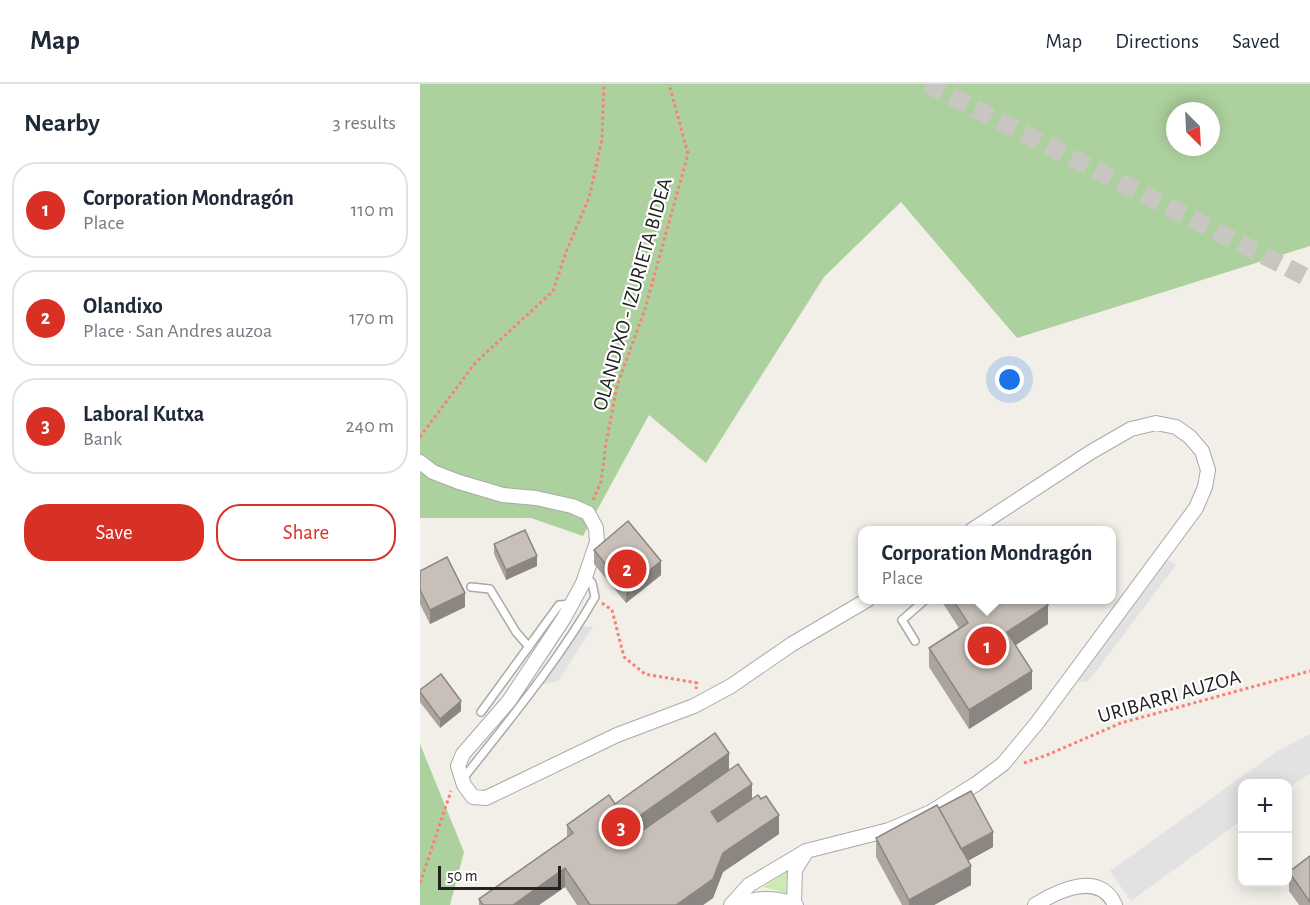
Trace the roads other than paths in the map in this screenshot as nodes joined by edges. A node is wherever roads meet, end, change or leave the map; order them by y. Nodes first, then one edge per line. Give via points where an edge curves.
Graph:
1 (420, 462) edge
2 (986, 526) edge
3 (586, 573) junction
4 (471, 587) dead end
5 (572, 604) junction
6 (861, 604) edge
7 (920, 604) edge
8 (915, 641) dead end
9 (529, 647) junction
10 (480, 712) dead end
11 (460, 773) junction
12 (806, 851) junction
13 (795, 904) edge
14 (733, 905) edge
15 (1035, 905) edge
16 (1115, 905) edge

1 - 3 street via 459,483 572,506 588,513 596,528 597,542
2 - 12 street via 1091,452 1131,429 1156,423 1176,427 1202,451 1208,470 1206,487 1196,508 1004,764 931,812 889,830
3 - 5 street
3 - 11 lane via 595,597 573,636 526,700
4 - 9 lane via 490,589
5 - 9 lane via 559,605
5 - 11 street via 509,701 463,753
6 - 11 street via 694,706 617,735 486,798 473,797
7 - 8 lane via 902,620
9 - 10 lane
12 - 13 street via 795,870
12 - 14 street via 749,885
13 - 14 street via 767,898
15 - 16 street via 1060,890 1079,885 1103,891

